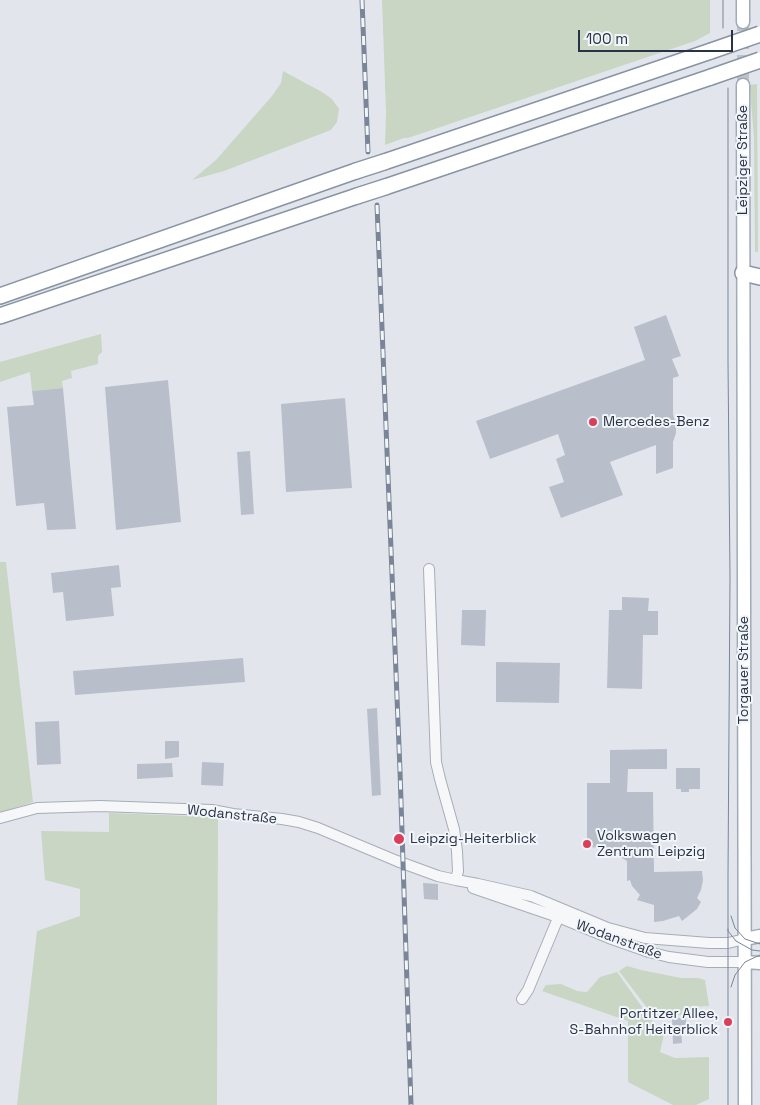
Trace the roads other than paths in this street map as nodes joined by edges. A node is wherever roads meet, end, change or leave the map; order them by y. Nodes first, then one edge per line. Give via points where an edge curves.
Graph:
1 (743, 0) edge
2 (743, 22) tunnel mouth
3 (760, 34) edge
4 (760, 60) edge
5 (743, 85) tunnel mouth
6 (743, 236) joint
7 (760, 268) edge
8 (743, 273) junction
9 (760, 278) edge
10 (0, 296) edge
11 (0, 316) edge
12 (428, 569) dead end
13 (0, 818) edge
14 (456, 880) junction
15 (560, 913) junction
16 (760, 936) edge
17 (745, 939) junction
18 (745, 962) junction
19 (760, 963) edge
20 (522, 999) dead end
21 (745, 1105) edge

1 - 2 main road
3 - 10 highway, bridge
4 - 11 highway, bridge
5 - 6 main road, Leipziger Straße
6 - 8 main road, Torgauer Straße
7 - 8 highway
8 - 9 highway
8 - 17 main road, Torgauer Straße
12 - 14 street via 436,762 454,829
13 - 14 street, Wodanstraße via 36,808 100,806 212,810 299,822 404,864
14 - 15 street, Wodanstraße via 478,890
15 - 17 street, Wodanstraße via 645,938 709,944
15 - 18 street, Wodanstraße via 609,938 669,958
15 - 20 street
16 - 17 main road, Wodanstraße
17 - 18 main road, Torgauer Straße
18 - 19 main road, Wodanstraße
18 - 21 main road, Torgauer Straße

